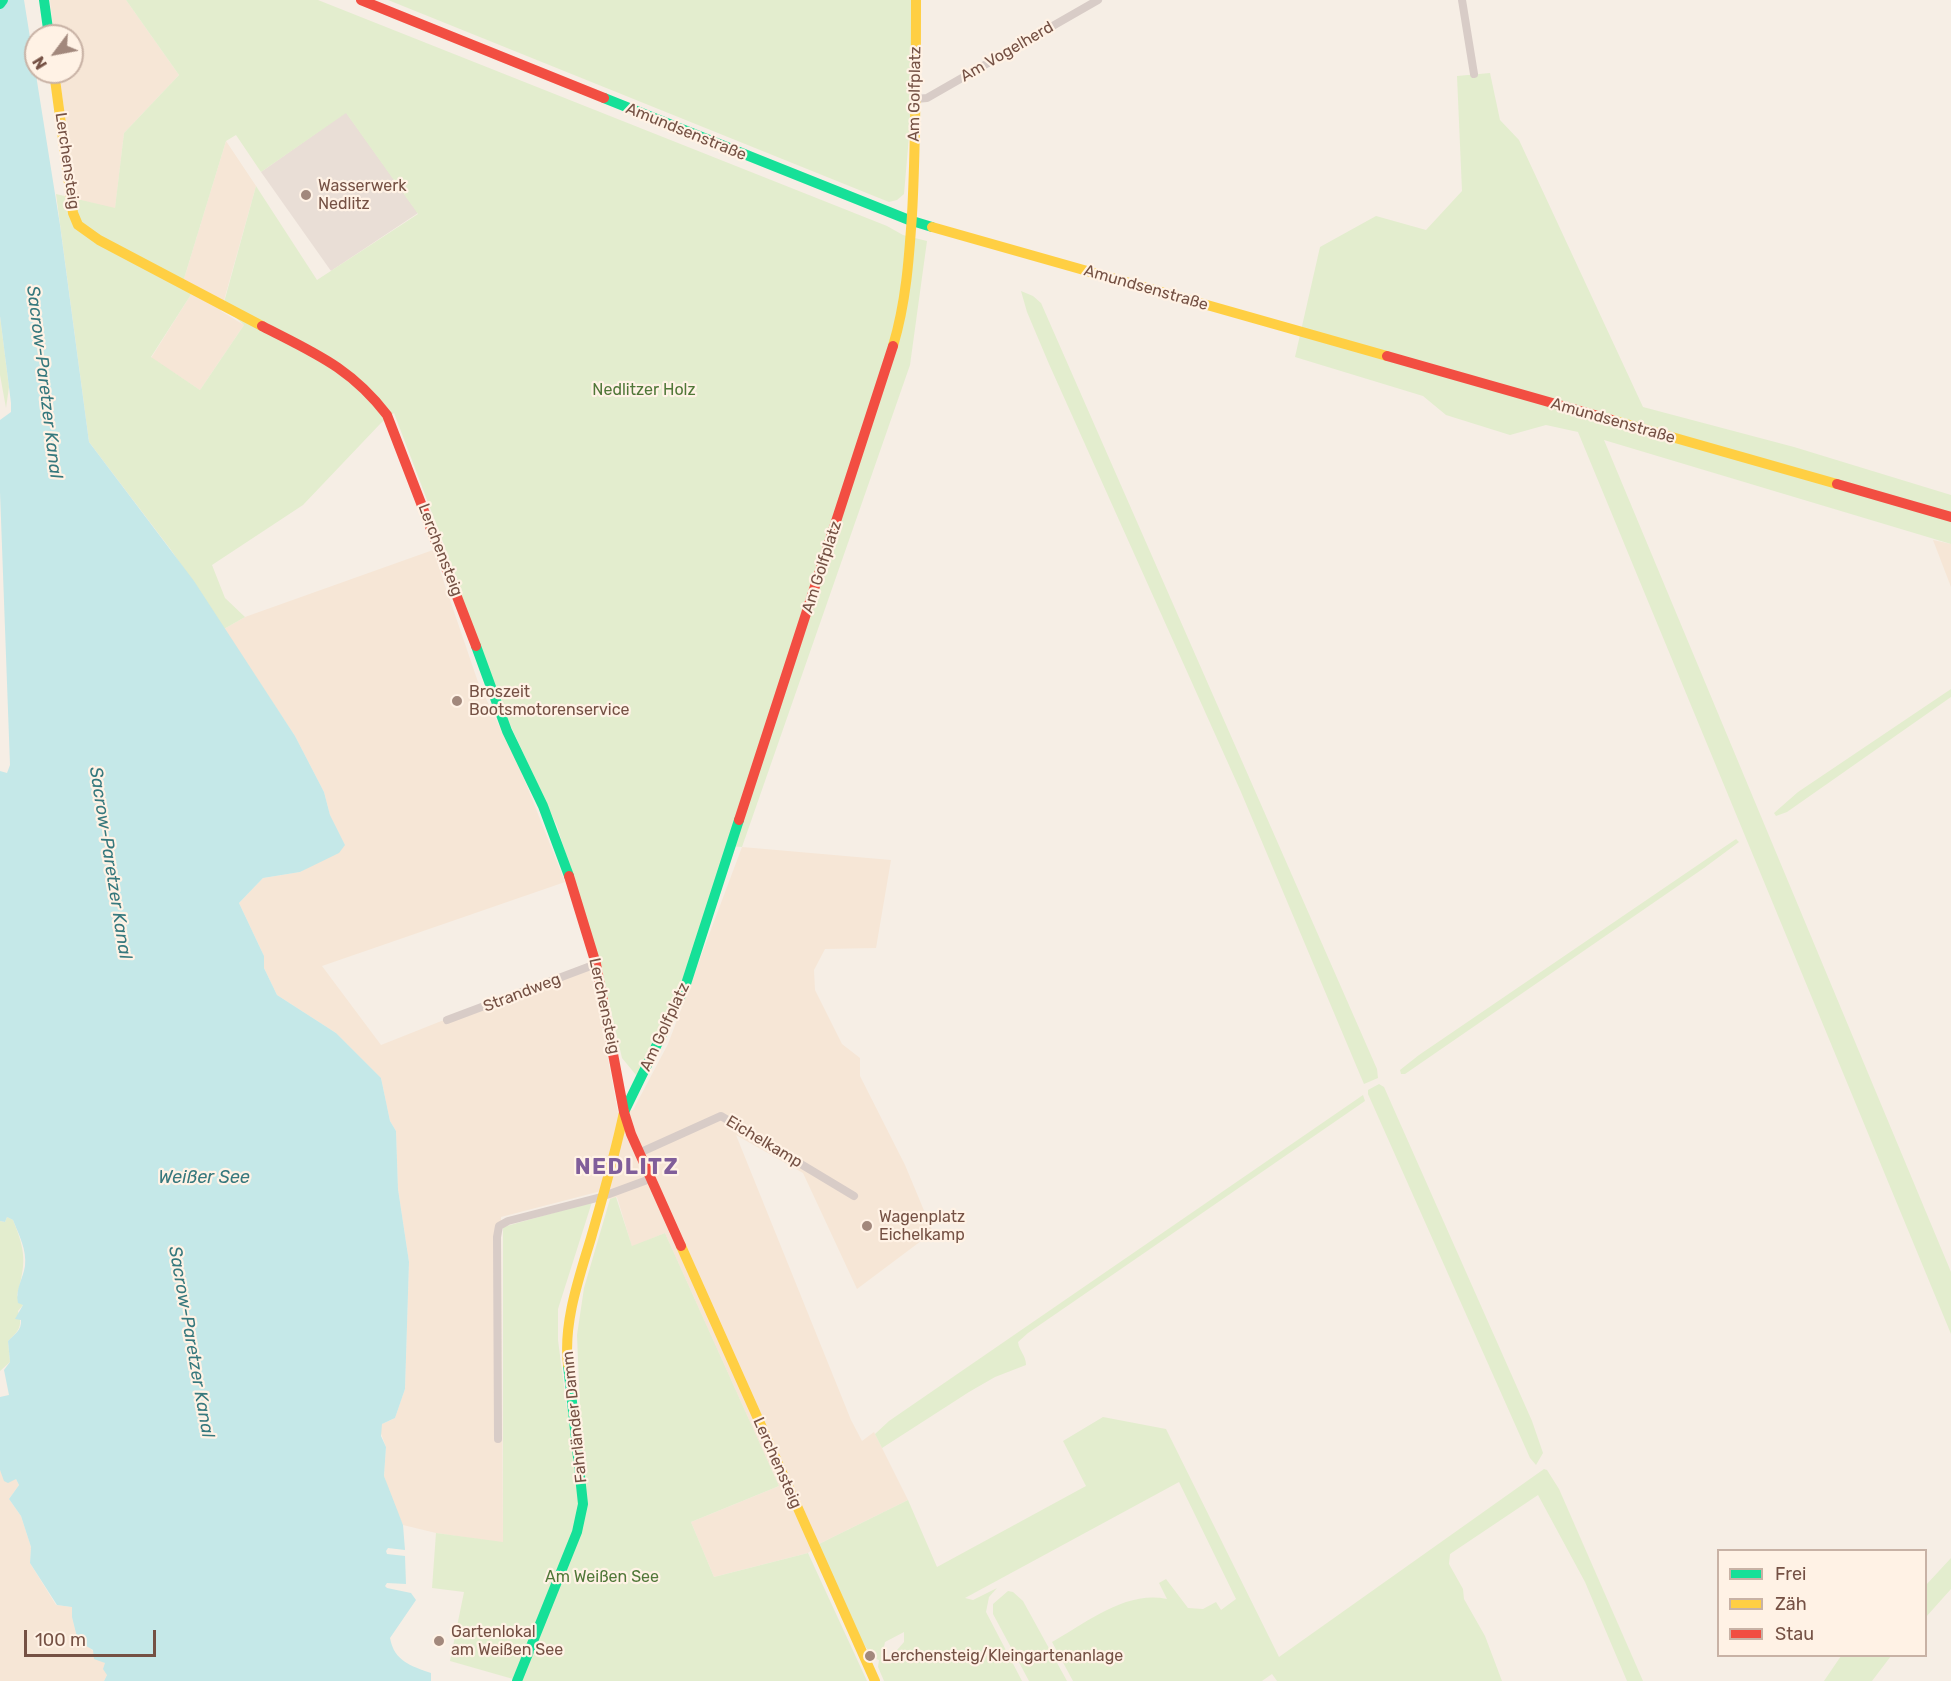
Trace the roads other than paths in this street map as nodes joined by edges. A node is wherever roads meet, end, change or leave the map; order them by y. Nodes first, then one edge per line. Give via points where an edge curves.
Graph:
1 (3, 0) edge
2 (44, 0) edge
3 (361, 0) edge
4 (916, 0) edge
5 (1098, 0) edge
6 (1462, 0) edge
7 (0, 4) edge
8 (47, 24) edge
9 (1474, 74) dead end
10 (56, 84) edge
11 (916, 99) junction
12 (909, 220) junction
13 (1951, 517) edge
14 (596, 964) junction
15 (447, 1020) dead end
16 (624, 1112) junction
17 (639, 1153) junction
18 (650, 1179) junction
19 (854, 1196) dead end
20 (601, 1197) junction
21 (498, 1439) dead end
22 (517, 1681) edge
23 (875, 1681) edge

1 - 7 street
2 - 8 street
3 - 12 street, Amundsenstraße
4 - 11 street, Am Golfplatz
5 - 11 street, Am Vogelherd via 927,98
6 - 9 street
10 - 14 street, Lerchensteig via 73,213 78,225 187,288 341,368 369,392 387,416 507,731 543,806
11 - 12 street, Am Golfplatz
12 - 13 street, Amundsenstraße
12 - 16 street, Am Golfplatz via 909,268 902,317 685,987
14 - 15 street, Strandweg
14 - 16 street, Lerchensteig
16 - 17 street, Lerchensteig
16 - 20 street, Fahrländer Damm
17 - 18 street, Lerchensteig
17 - 19 street, Eichelkamp via 721,1116
18 - 20 street
18 - 23 street, Lerchensteig
20 - 21 street via 499,1226
20 - 22 street, Fahrländer Damm via 575,1292 566,1350 583,1504 577,1532

